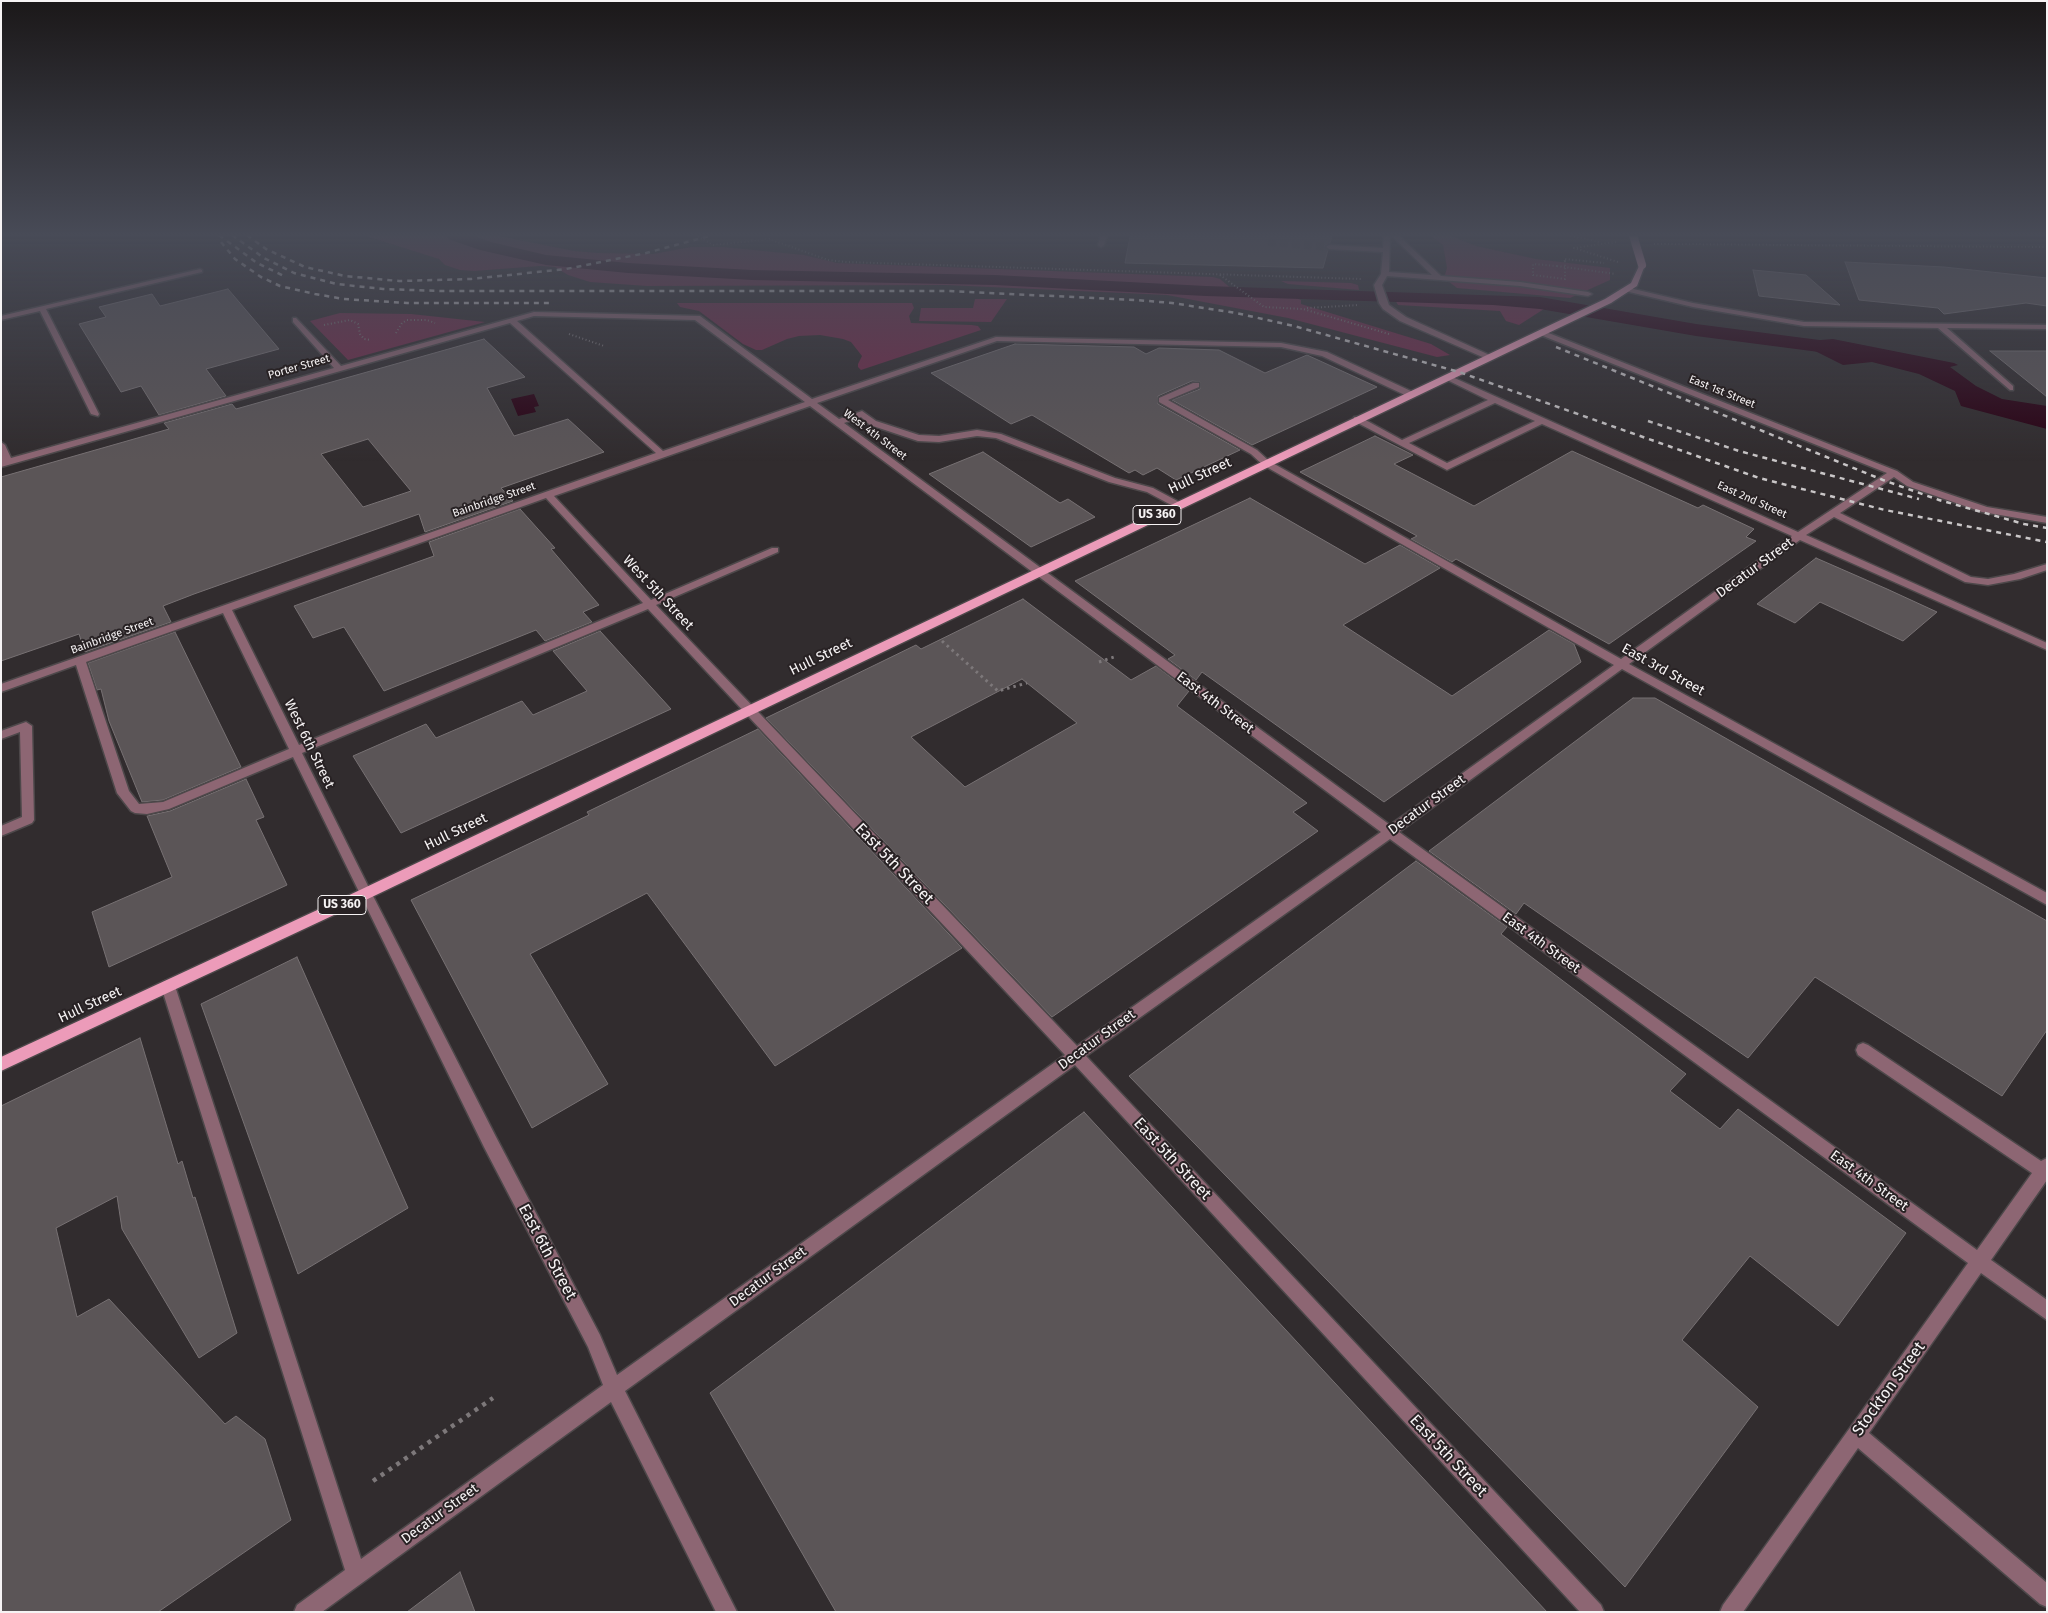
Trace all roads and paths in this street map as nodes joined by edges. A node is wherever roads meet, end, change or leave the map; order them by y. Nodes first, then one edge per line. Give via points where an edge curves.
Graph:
1 (33, 310) edge
2 (43, 310) edge
3 (1311, 310) edge
4 (1392, 310) edge
5 (1589, 310) edge
6 (1724, 310) edge
7 (1, 318) edge
8 (697, 318) joint
9 (296, 320) dead end
10 (511, 320) junction
11 (1939, 325) junction
12 (321, 326) dead end
13 (438, 326) dead end
14 (2047, 327) edge
15 (1542, 332) junction
16 (567, 334) dead end
17 (390, 336) dead end
18 (1397, 336) dead end
19 (372, 340) dead end
20 (604, 346) dead end
21 (1490, 357) junction
22 (339, 368) junction
23 (1447, 378) junction
24 (1196, 385) dead end
25 (2010, 388) dead end
26 (1410, 394) junction
27 (1496, 399) junction
28 (812, 402) junction
29 (94, 414) dead end
30 (1357, 419) junction
31 (1543, 420) junction
32 (838, 422) junction
33 (1402, 443) junction
34 (1, 445) edge
35 (662, 454) junction
36 (4, 463) edge
37 (1266, 463) junction
38 (1894, 473) junction
39 (548, 495) junction
40 (1178, 505) junction
41 (1834, 513) junction
42 (2047, 520) edge
43 (1800, 535) junction
44 (775, 550) dead end
45 (2047, 567) edge
46 (1039, 571) junction
47 (650, 604) junction
48 (226, 608) junction
49 (936, 635) dead end
50 (2047, 647) edge
51 (1117, 656) dead end
52 (80, 660) junction
53 (1099, 662) dead end
54 (1621, 664) junction
55 (1027, 683) dead end
56 (1, 688) edge
57 (748, 710) junction
58 (1, 734) edge
59 (296, 751) junction
60 (1, 831) edge
61 (1390, 832) junction
62 (365, 894) junction
63 (2047, 900) edge
64 (168, 986) junction
65 (1863, 1050) dead end
66 (1075, 1055) junction
67 (1, 1064) edge
68 (2045, 1168) edge
69 (1980, 1262) junction
70 (2047, 1310) edge
71 (614, 1389) junction
72 (493, 1398) dead end
73 (1856, 1434) junction
74 (373, 1481) dead end
75 (356, 1574) junction
76 (2047, 1598) edge
77 (304, 1612) edge
78 (727, 1612) edge
79 (1594, 1612) edge
80 (1730, 1612) edge

1 - 7 street
2 - 29 street
3 - 18 path
4 - 21 street via 1403,319
5 - 15 main road, Hull Street / US 360
6 - 11 street via 1804,324
8 - 10 street, Porter Street via 534,314
8 - 28 street, West 4th Street
9 - 22 street
10 - 22 street, Porter Street
10 - 35 street
11 - 14 street
11 - 25 street
12 - 19 path via 350,320 358,324 364,339
13 - 17 path via 427,320 407,320
15 - 21 main road, Hull Street / US 360
15 - 38 street, East 1st Street
16 - 20 path
21 - 23 main road, Hull Street / US 360
22 - 36 street, Porter Street
23 - 26 main road, Hull Street / US 360
23 - 27 street, East 2nd Street
24 - 37 street, East 3rd Street via 1162,400 1254,452
26 - 28 street, Bainbridge Street via 1324,354 1280,345 996,339
26 - 30 main road, Hull Street / US 360
27 - 31 street, East 2nd Street
27 - 33 street
28 - 32 street, West 4th Street
28 - 35 street, Bainbridge Street
30 - 33 street
30 - 37 main road, Hull Street / US 360
31 - 33 street via 1447,467
31 - 43 street, East 2nd Street
32 - 40 street via 862,414 874,423 918,438 976,434 998,436 1112,480 1150,490
32 - 46 street, West 4th Street
34 - 36 street
35 - 39 street, Bainbridge Street
37 - 40 main road, Hull Street / US 360
37 - 54 street, East 3rd Street
38 - 41 street, Decatur Street
38 - 42 street, East 1st Street via 1910,484 1986,510
39 - 47 street, West 5th Street
39 - 48 street, Bainbridge Street
40 - 46 main road, Hull Street / US 360
41 - 43 street, Decatur Street
41 - 45 street via 1969,580 1988,582
43 - 50 street, East 2nd Street
43 - 54 street, Decatur Street
44 - 47 street
46 - 57 main road, Hull Street / US 360
46 - 61 street, East 4th Street
47 - 57 street, West 5th Street
47 - 59 street
48 - 52 street, Bainbridge Street
48 - 59 street, West 6th Street
49 - 55 path via 998,691
51 - 53 path
52 - 56 street, Bainbridge Street
52 - 59 street via 123,793 135,808 165,806
54 - 61 street, Decatur Street
54 - 63 street, East 3rd Street
57 - 62 main road, Hull Street / US 360
57 - 66 street, East 5th Street
58 - 60 street via 26,726 28,820
59 - 62 street, West 6th Street
61 - 66 street, Decatur Street
61 - 69 street, East 4th Street
62 - 64 main road, Hull Street / US 360
62 - 71 street, East 6th Street via 485,1134 594,1341
64 - 67 main road, Hull Street / US 360
64 - 75 street
65 - 68 street
66 - 71 street, Decatur Street
66 - 79 street, East 5th Street
68 - 69 street, Stockton Street
69 - 70 street, East 4th Street
69 - 73 street, Stockton Street
71 - 75 street, Decatur Street
71 - 78 street, East 6th Street
72 - 74 path
73 - 76 street
73 - 80 street, Stockton Street
75 - 77 street, Decatur Street

